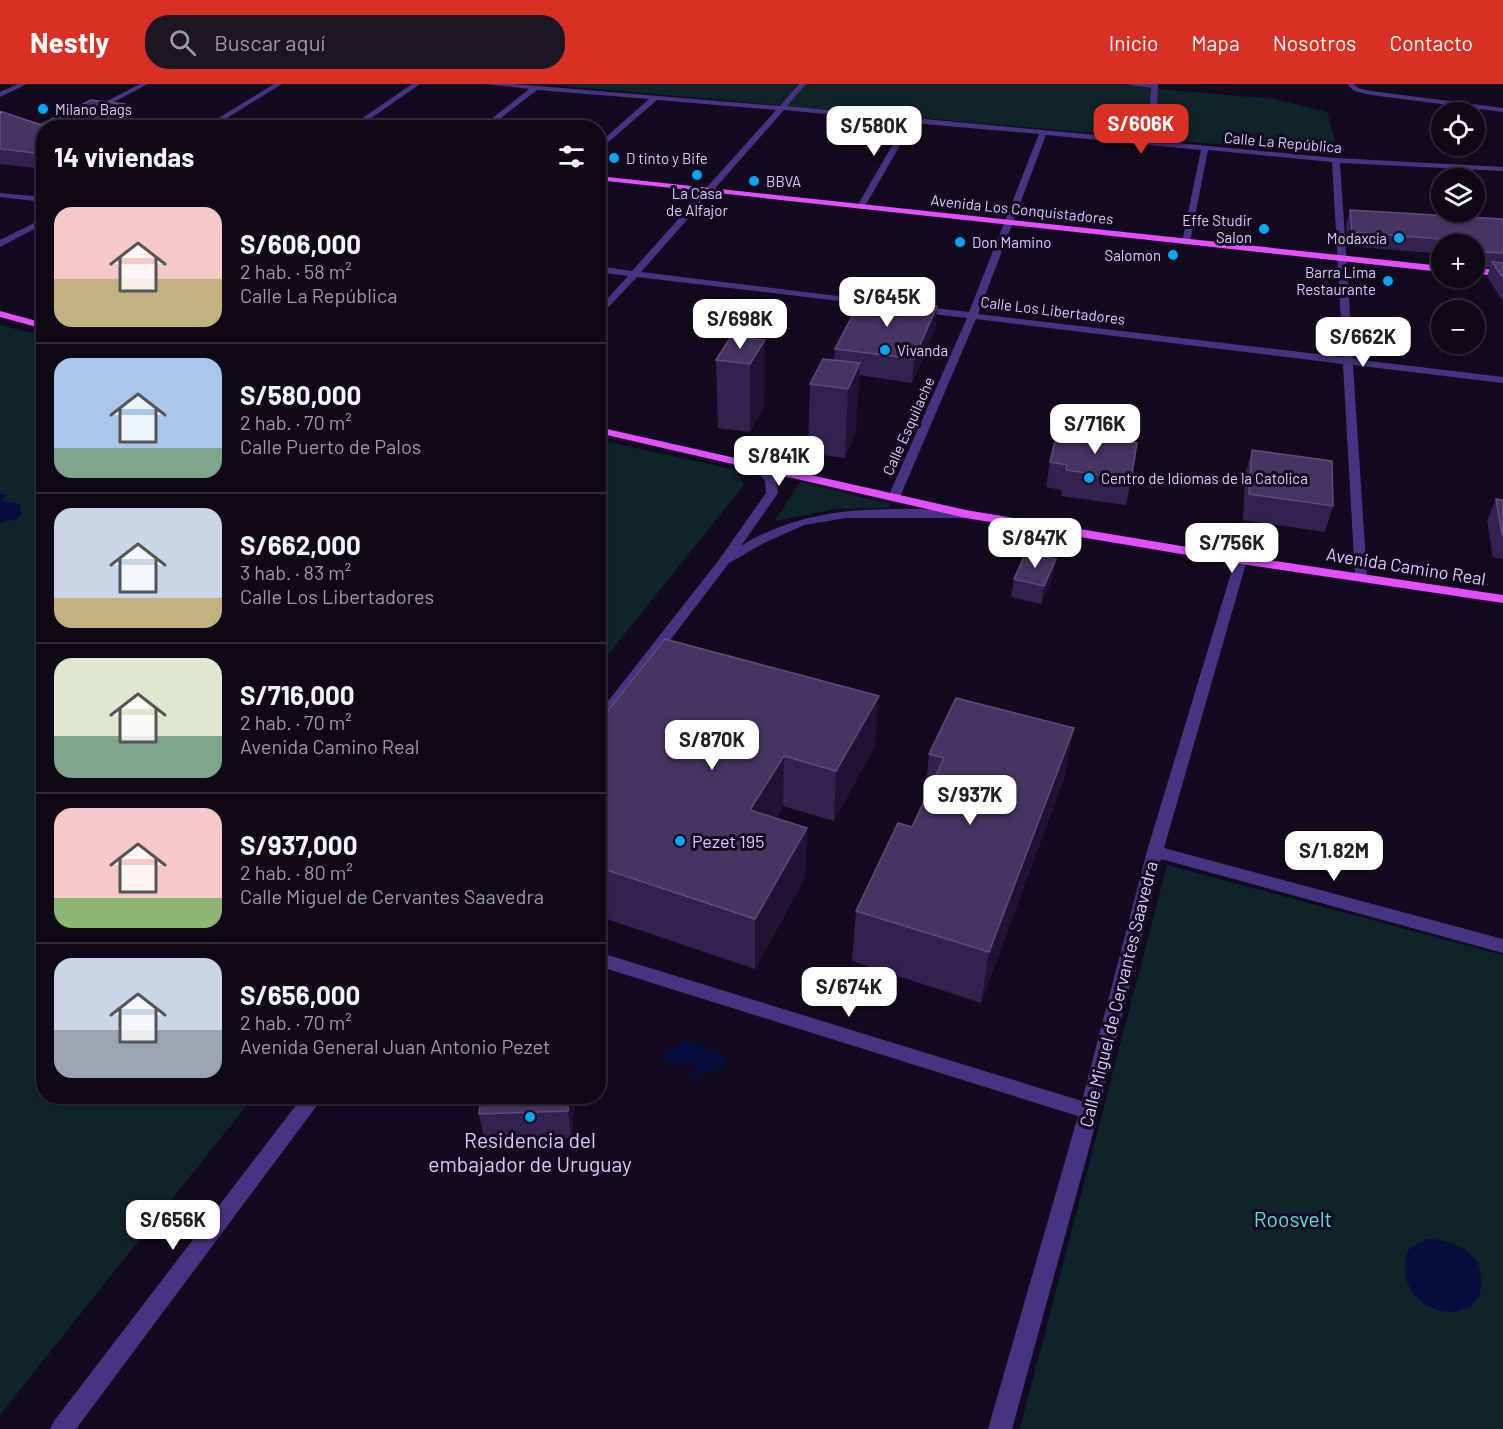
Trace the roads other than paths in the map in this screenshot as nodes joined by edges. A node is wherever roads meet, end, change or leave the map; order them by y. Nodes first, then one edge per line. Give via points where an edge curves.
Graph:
1 (24, 84) edge
2 (144, 84) edge
3 (279, 84) edge
4 (417, 84) edge
5 (488, 84) edge
6 (803, 84) edge
7 (1127, 84) edge
8 (1350, 84) edge
9 (1155, 85) edge
10 (535, 88) junction
11 (0, 95) edge
12 (655, 98) junction
13 (782, 108) junction
14 (1503, 110) edge
15 (0, 113) edge
16 (74, 120) edge
17 (218, 120) edge
18 (363, 120) edge
19 (493, 120) edge
20 (910, 121) junction
21 (36, 125) edge
22 (1043, 133) junction
23 (606, 142) edge
24 (1152, 143) junction
25 (1205, 148) junction
26 (1336, 160) junction
27 (1503, 169) edge
28 (606, 179) edge
29 (710, 190) junction
30 (0, 195) edge
31 (36, 199) edge
32 (861, 206) junction
33 (1011, 222) junction
34 (36, 224) edge
35 (1186, 242) junction
36 (0, 244) edge
37 (1342, 260) junction
38 (1431, 268) edge
39 (606, 270) edge
40 (1485, 272) edge
41 (1503, 273) edge
42 (634, 274) junction
43 (892, 305) edge
44 (606, 306) edge
45 (903, 307) edge
46 (0, 314) edge
47 (973, 315) junction
48 (36, 324) edge
49 (1348, 362) junction
50 (1503, 380) edge
51 (606, 432) edge
52 (761, 468) junction
53 (894, 497) junction
54 (966, 514) junction
55 (1241, 560) junction
56 (722, 564) junction
57 (1361, 578) junction
58 (1503, 599) edge
59 (606, 714) edge
60 (1155, 851) junction
61 (1503, 946) edge
62 (606, 961) edge
63 (309, 1104) edge
64 (1089, 1111) junction
65 (63, 1429) edge
66 (1000, 1429) edge

1 - 11 street
2 - 16 street
3 - 17 street
4 - 18 street
5 - 10 street, Calle La República
6 - 13 street
7 - 9 street
8 - 14 street via 1356,90 1371,93
9 - 24 street
10 - 12 street, Calle La República
10 - 19 street
12 - 13 street, Calle La República
12 - 23 street
13 - 20 street, Calle La República
13 - 29 street
15 - 21 main road
20 - 22 street, Calle La República
20 - 32 street
22 - 24 street, Calle La República
22 - 33 street, Calle Esquilache
24 - 25 street, Calle La República
25 - 26 street, Calle La República
25 - 35 street
26 - 27 street, Calle La República
26 - 37 street
28 - 29 main road, Avenida Los Conquistadores
29 - 32 main road, Avenida Los Conquistadores
29 - 42 street
30 - 31 street
32 - 33 main road, Avenida Los Conquistadores
33 - 35 main road, Avenida Los Conquistadores
33 - 47 street, Calle Esquilache
34 - 36 street
35 - 37 main road, Avenida Los Conquistadores
37 - 38 main road, Avenida Los Conquistadores
37 - 49 street
39 - 42 street
40 - 41 main road
42 - 43 street
42 - 44 street
45 - 47 street, Calle Los Libertadores
46 - 48 main road
47 - 49 street, Calle Los Libertadores
47 - 53 street, Calle Esquilache
49 - 50 street, Calle Los Libertadores
49 - 57 street
51 - 52 main road, Avenida Camino Real
52 - 53 main road, Avenida Camino Real
52 - 56 street via 771,481 772,493
53 - 54 main road, Avenida Camino Real
54 - 55 main road, Avenida Camino Real
54 - 56 street via 852,515 812,520 778,531
55 - 57 main road, Avenida Camino Real
55 - 60 street, Calle Miguel de Cervantes Saavedra
56 - 59 street
57 - 58 main road, Avenida Camino Real
60 - 61 street
60 - 64 street, Calle Miguel de Cervantes Saavedra
62 - 64 street
63 - 65 street
64 - 66 street, Calle Miguel de Cervantes Saavedra

